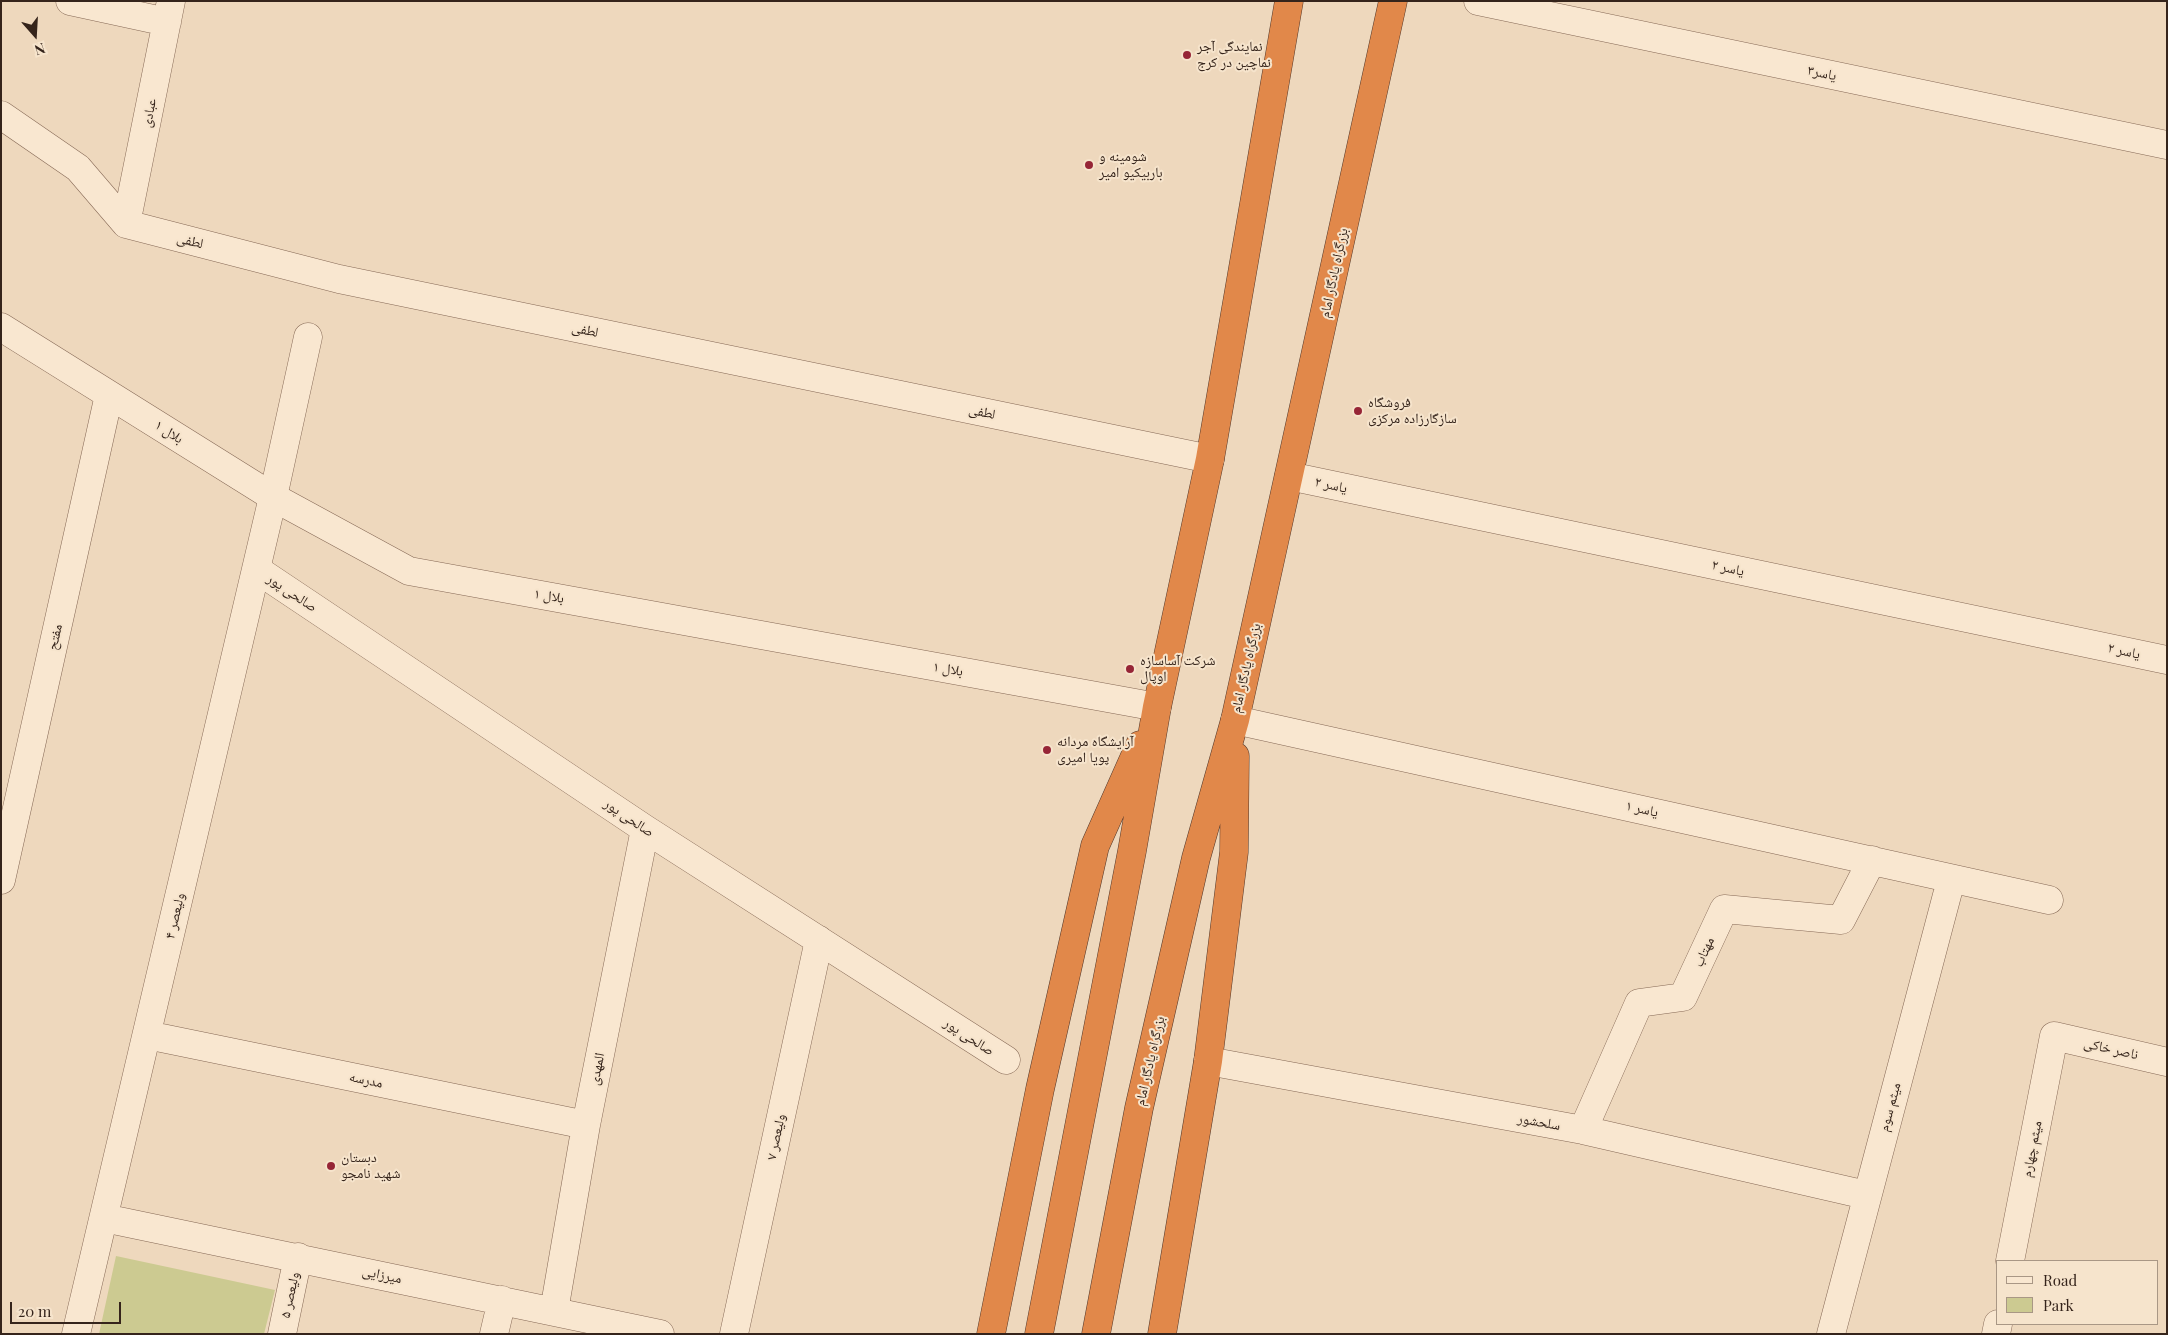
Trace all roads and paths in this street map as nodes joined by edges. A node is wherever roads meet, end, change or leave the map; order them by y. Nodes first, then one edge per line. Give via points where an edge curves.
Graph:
1 (70, 1) edge
2 (1289, 1) edge
3 (1393, 1) edge
4 (1478, 1) edge
5 (169, 12) edge
6 (2, 117) edge
7 (2167, 145) edge
8 (126, 224) junction
9 (1, 327) edge
10 (308, 337) dead end
11 (109, 395) junction
12 (1210, 459) junction
13 (1289, 476) junction
14 (273, 497) junction
15 (256, 568) junction
16 (2167, 660) edge
17 (1157, 707) junction
18 (1235, 720) junction
19 (645, 829) junction
20 (1872, 860) junction
21 (1, 880) edge
22 (1951, 880) junction
23 (2049, 900) dead end
24 (819, 940) junction
25 (146, 1035) junction
26 (2054, 1036) joint
27 (1006, 1060) dead end
28 (1208, 1061) junction
29 (2167, 1062) edge
30 (586, 1125) junction
31 (1583, 1130) junction
32 (1866, 1195) junction
33 (104, 1218) junction
34 (298, 1257) junction
35 (2010, 1260) edge
36 (502, 1300) junction
37 (554, 1311) junction
38 (76, 1334) edge
39 (282, 1334) edge
40 (494, 1334) edge
41 (660, 1334) edge
42 (734, 1334) edge
43 (991, 1334) edge
44 (1039, 1334) edge
45 (1096, 1334) edge
46 (1162, 1334) edge
47 (1831, 1334) edge

1 - 5 street
2 - 12 highway
3 - 13 highway, بزرگراه یادگار امام
4 - 7 street, یاسر۳
5 - 8 street, عبادی
6 - 8 street via 78,168
8 - 12 street, لطفی via 349,281
9 - 11 street, بلال ۱
10 - 14 street, ولیعصر ۴
11 - 14 street, بلال ۱
11 - 21 street, مفتح
12 - 17 highway
13 - 16 street, یاسر ۲
13 - 18 highway, بزرگراه یادگار امام
14 - 15 street, ولیعصر ۴
14 - 17 street, بلال ۱ via 409,571
15 - 19 street, صالحی پور
15 - 25 street, ولیعصر ۴
17 - 43 highway via 1095,846 1040,1089
17 - 44 highway
18 - 20 street, یاسر ۱
18 - 28 highway via 1234,852
18 - 45 highway, بزرگراه یادگار امام via 1196,858 1139,1108
19 - 24 street, صالحی پور
19 - 30 street, المهدی
20 - 22 street, یاسر ۱
20 - 31 street, مهتاب via 1840,920 1724,909 1683,997 1639,1004
22 - 23 street, یاسر ۱
22 - 32 street, میثم سوم
24 - 27 street, صالحی پور
24 - 42 street, ولیعصر ۷
25 - 30 street, مدرسه
25 - 33 street, ولیعصر ۴
26 - 29 street, ناصر خاکی
26 - 35 street, میثم چهارم
28 - 31 street, سلحشور
28 - 46 highway
30 - 37 street, المهدی
31 - 32 street, سلحشور
32 - 47 street, میثم سوم
33 - 34 street, میرزایی
33 - 38 street, ولیعصر ۴
34 - 36 street, میرزایی
34 - 39 street, ولیعصر ۵
36 - 37 street, میرزایی
36 - 40 street
37 - 41 street, میرزایی

